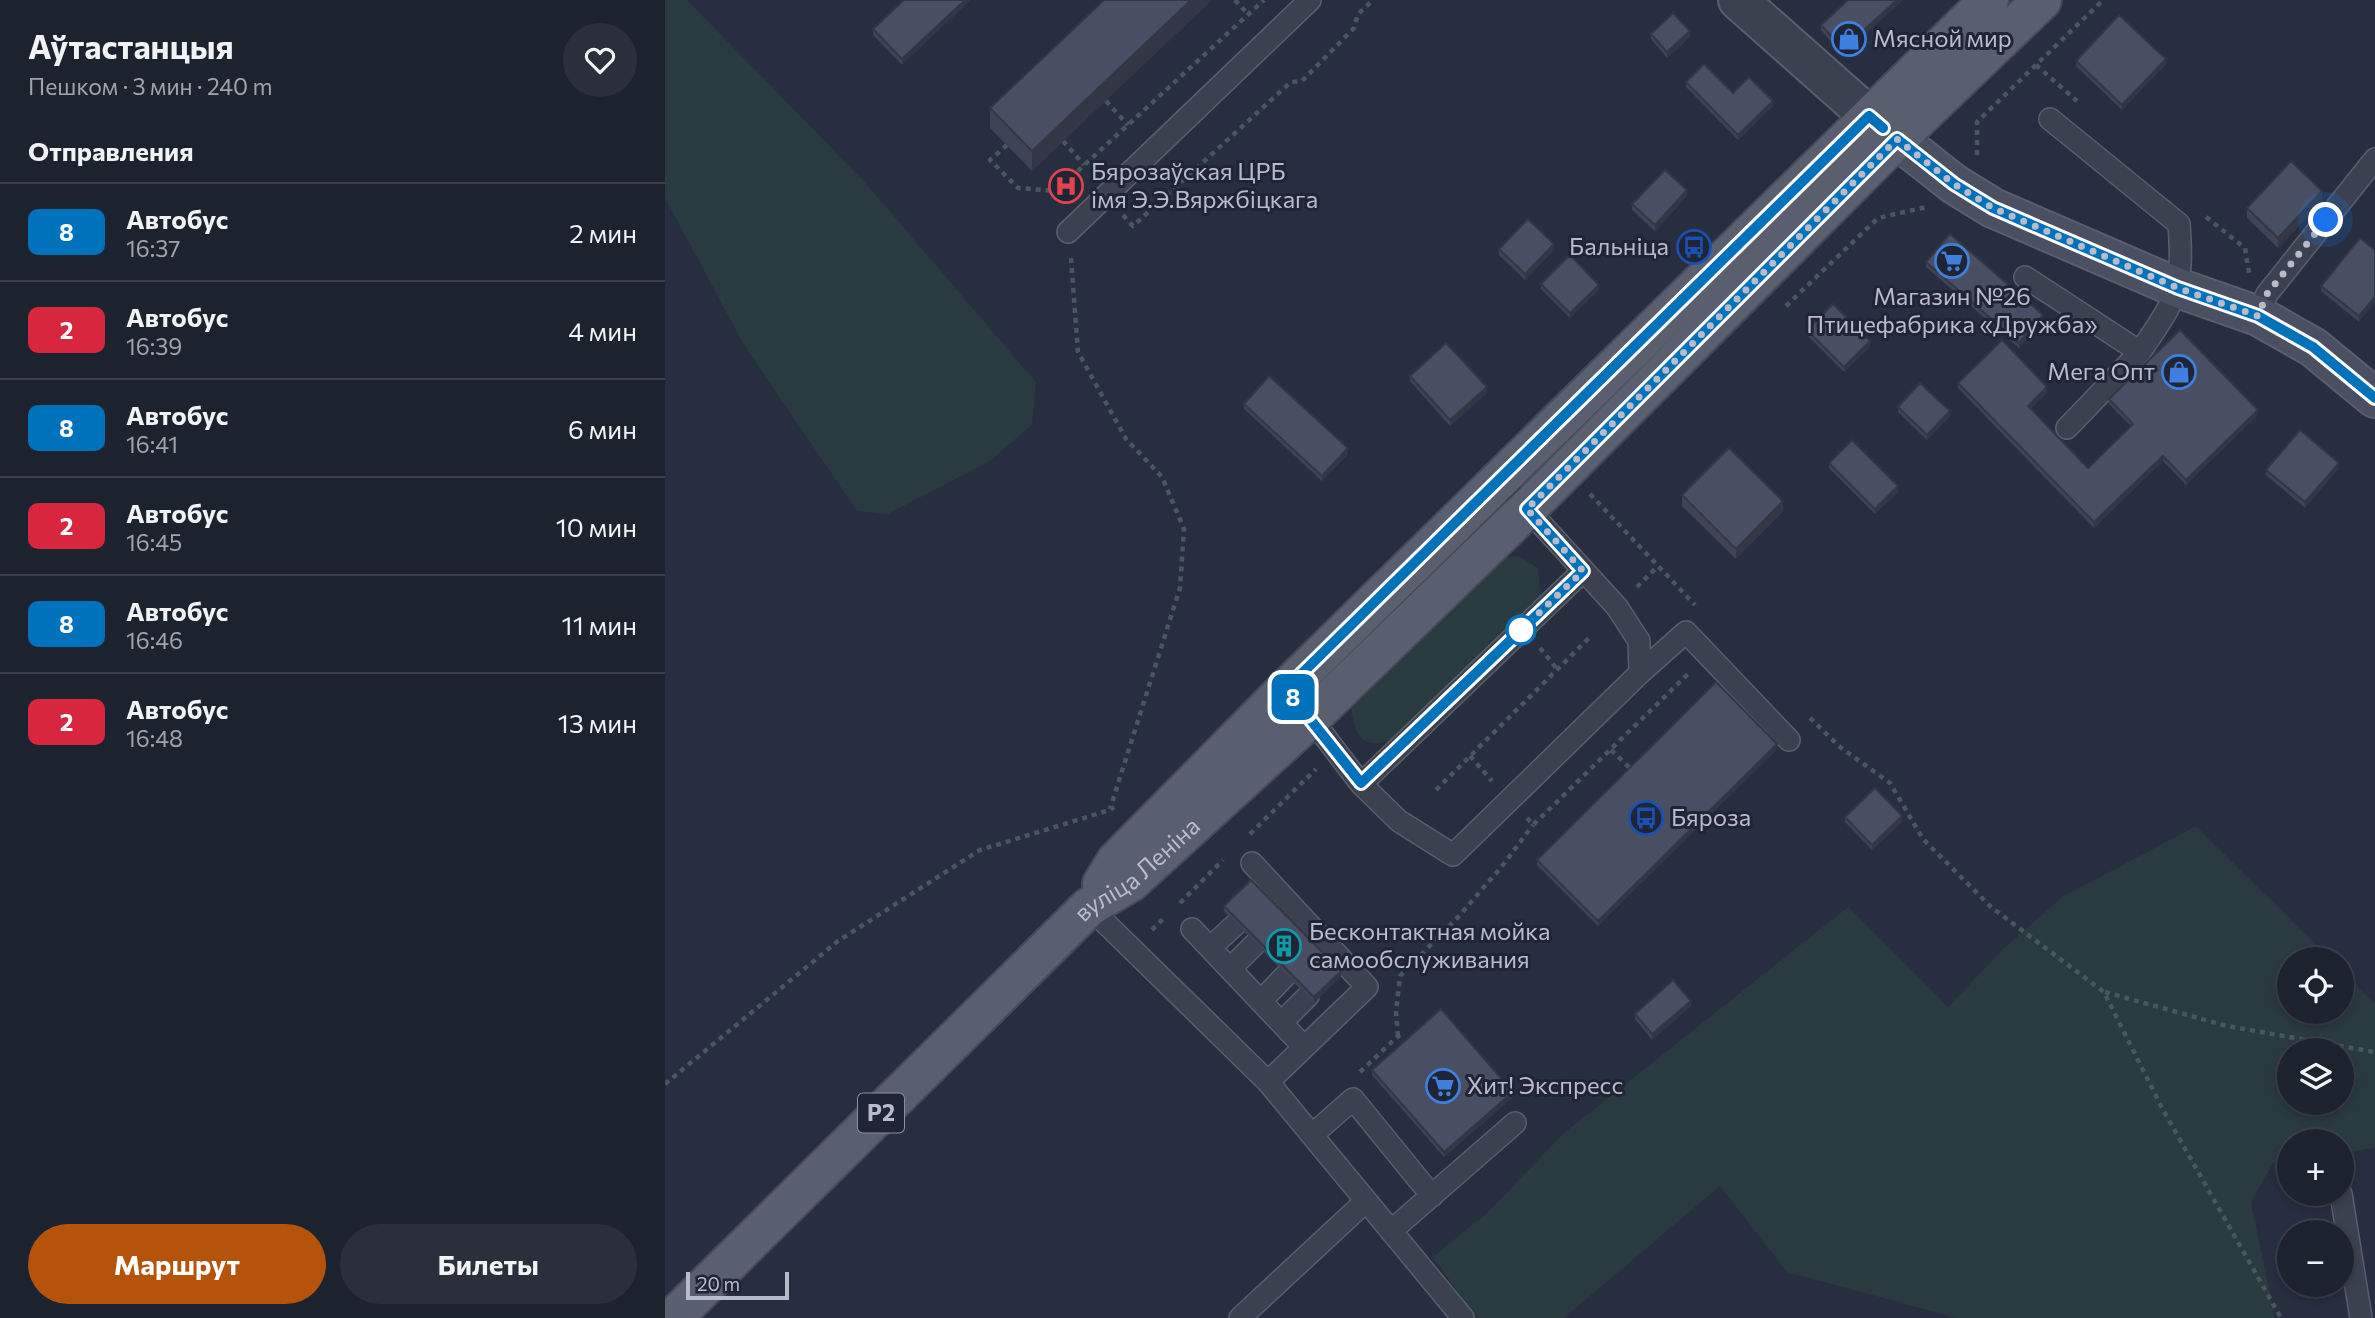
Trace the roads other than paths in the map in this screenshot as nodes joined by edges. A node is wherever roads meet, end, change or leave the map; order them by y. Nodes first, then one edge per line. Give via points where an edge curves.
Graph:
1 (1310, 0) edge
2 (1738, 0) edge
3 (1989, 0) edge
4 (2042, 0) edge
5 (2050, 119) dead end
6 (1883, 128) junction
7 (2375, 159) edge
8 (1068, 232) road end
9 (2025, 277) dead end
10 (2178, 288) junction
11 (2258, 316) junction
12 (2140, 352) junction
13 (2375, 398) edge
14 (2067, 428) dead end
15 (1500, 479) junction
16 (1527, 509) junction
17 (1583, 571) junction
18 (1640, 673) junction
19 (1286, 689) junction
20 (1311, 718) junction
21 (1789, 740) dead end
22 (1361, 783) junction
23 (1252, 863) dead end
24 (1089, 907) junction
25 (1236, 924) edge
26 (1192, 929) dead end
27 (1255, 944) edge
28 (1210, 948) junction
29 (1231, 968) junction
30 (1286, 975) edge
31 (1308, 996) edge
32 (1261, 1000) junction
33 (1282, 1022) junction
34 (1304, 1047) junction
35 (1268, 1082) junction
36 (1515, 1124) dead end
37 (1312, 1135) junction
38 (1432, 1196) junction
39 (1366, 1201) junction
40 (2344, 1206) edge
41 (1391, 1231) junction
42 (2365, 1309) edge
43 (673, 1318) edge
44 (1240, 1318) edge
45 (1463, 1318) edge

1 - 8 lane
2 - 6 street
3 - 6 main road, вуліца Леніна / Р2
4 - 6 main road, вуліца Леніна / Р2
5 - 10 lane via 2179,224 2182,262
6 - 10 main road via 1954,184 1993,208
6 - 15 main road, вуліца Леніна / Р2
6 - 16 main road, вуліца Леніна / Р2
7 - 11 lane via 2267,294
9 - 12 lane
10 - 11 main road
10 - 12 lane via 2171,307
11 - 13 main road via 2313,347
12 - 14 lane
15 - 16 lane
15 - 19 main road, вуліца Леніна / Р2
16 - 17 lane
16 - 20 main road, вуліца Леніна / Р2
17 - 18 lane via 1617,607 1639,641
17 - 22 lane
18 - 21 lane via 1686,632
18 - 22 lane via 1453,855 1399,821
19 - 20 lane
19 - 24 main road, вуліца Леніна / Р2 via 1116,861
20 - 22 lane
20 - 24 main road, вуліца Леніна / Р2 via 1132,882
23 - 34 lane via 1268,892 1338,965 1367,987
24 - 35 lane
24 - 43 main road, Р2
25 - 28 lane
26 - 28 lane
27 - 29 lane
28 - 29 lane
29 - 32 lane
30 - 32 lane
31 - 33 lane
32 - 33 lane
33 - 34 lane
34 - 35 lane
35 - 37 lane
36 - 38 lane
37 - 38 lane via 1353,1099
37 - 39 lane
38 - 41 lane
39 - 41 lane
39 - 44 lane
40 - 42 lane
41 - 45 lane

